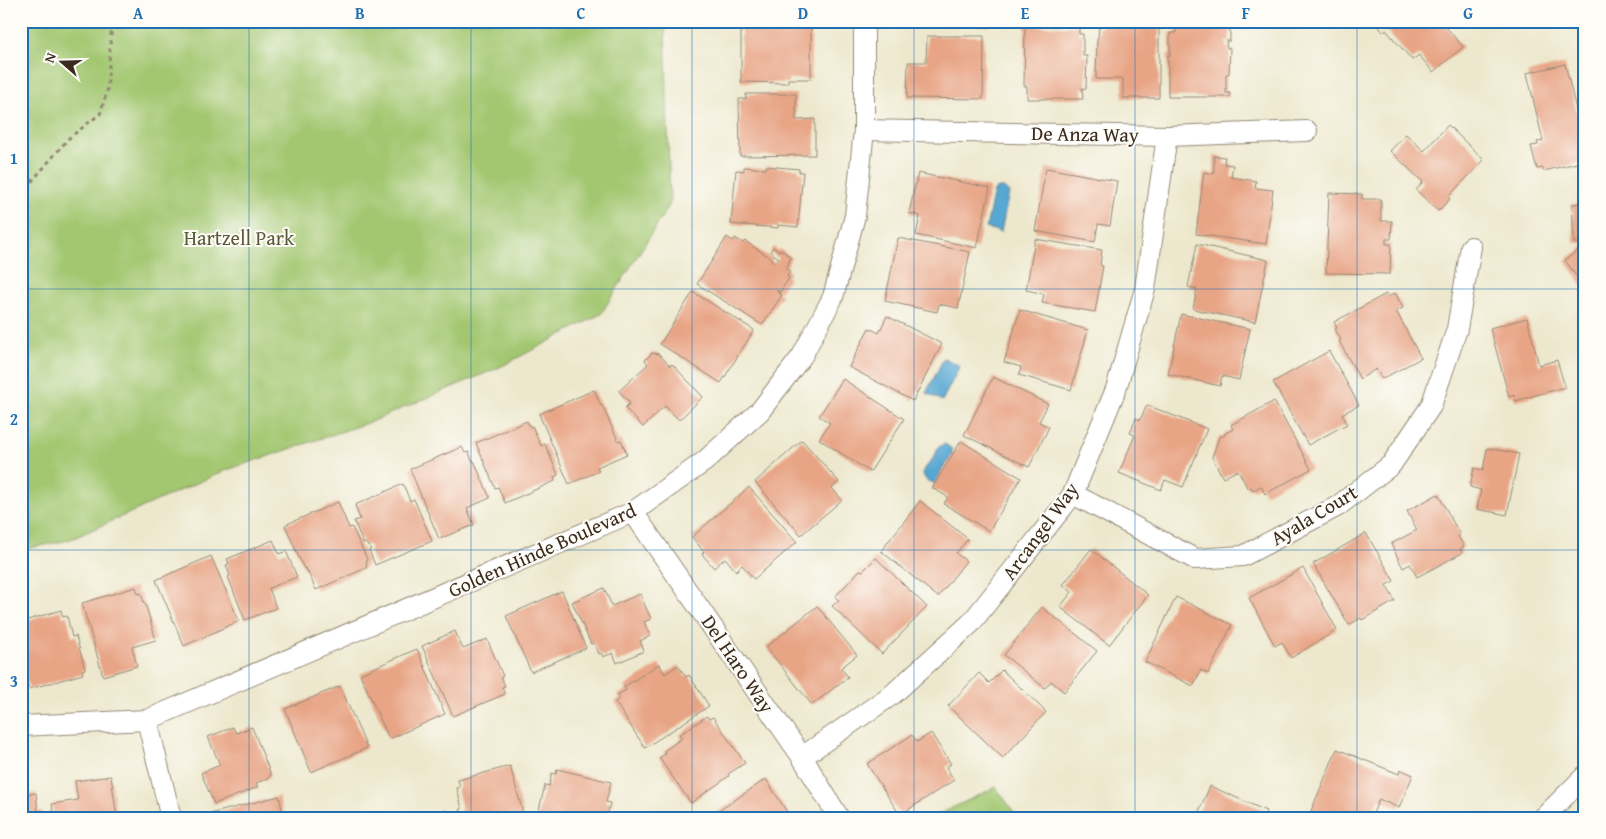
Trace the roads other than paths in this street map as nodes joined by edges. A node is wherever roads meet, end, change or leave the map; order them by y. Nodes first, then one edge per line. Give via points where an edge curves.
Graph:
1 (864, 21) edge
2 (864, 130) junction
3 (1307, 132) dead end
4 (1167, 136) junction
5 (1471, 247) dead end
6 (1073, 494) junction
7 (633, 512) junction
8 (146, 720) junction
9 (21, 726) edge
10 (802, 757) junction
11 (1585, 776) edge
12 (171, 818) edge
13 (839, 818) edge
14 (1543, 818) edge

1 - 2 street, Golden Hinde Boulevard
2 - 4 street, De Anza Way
2 - 7 street, Golden Hinde Boulevard via 855,216 833,297 802,356 760,412 705,461
3 - 4 street, De Anza Way
4 - 6 street, Arcangel Way via 1145,289 1116,389
5 - 6 street, Ayala Court via 1458,329 1431,406 1392,465 1338,506 1244,556 1195,559
6 - 10 street, Arcangel Way via 971,623 893,694
7 - 8 street, Golden Hinde Boulevard
7 - 10 street, Del Haro Way
8 - 9 street, Golden Hinde Boulevard
8 - 12 street
10 - 13 street, Del Haro Way
11 - 14 street

